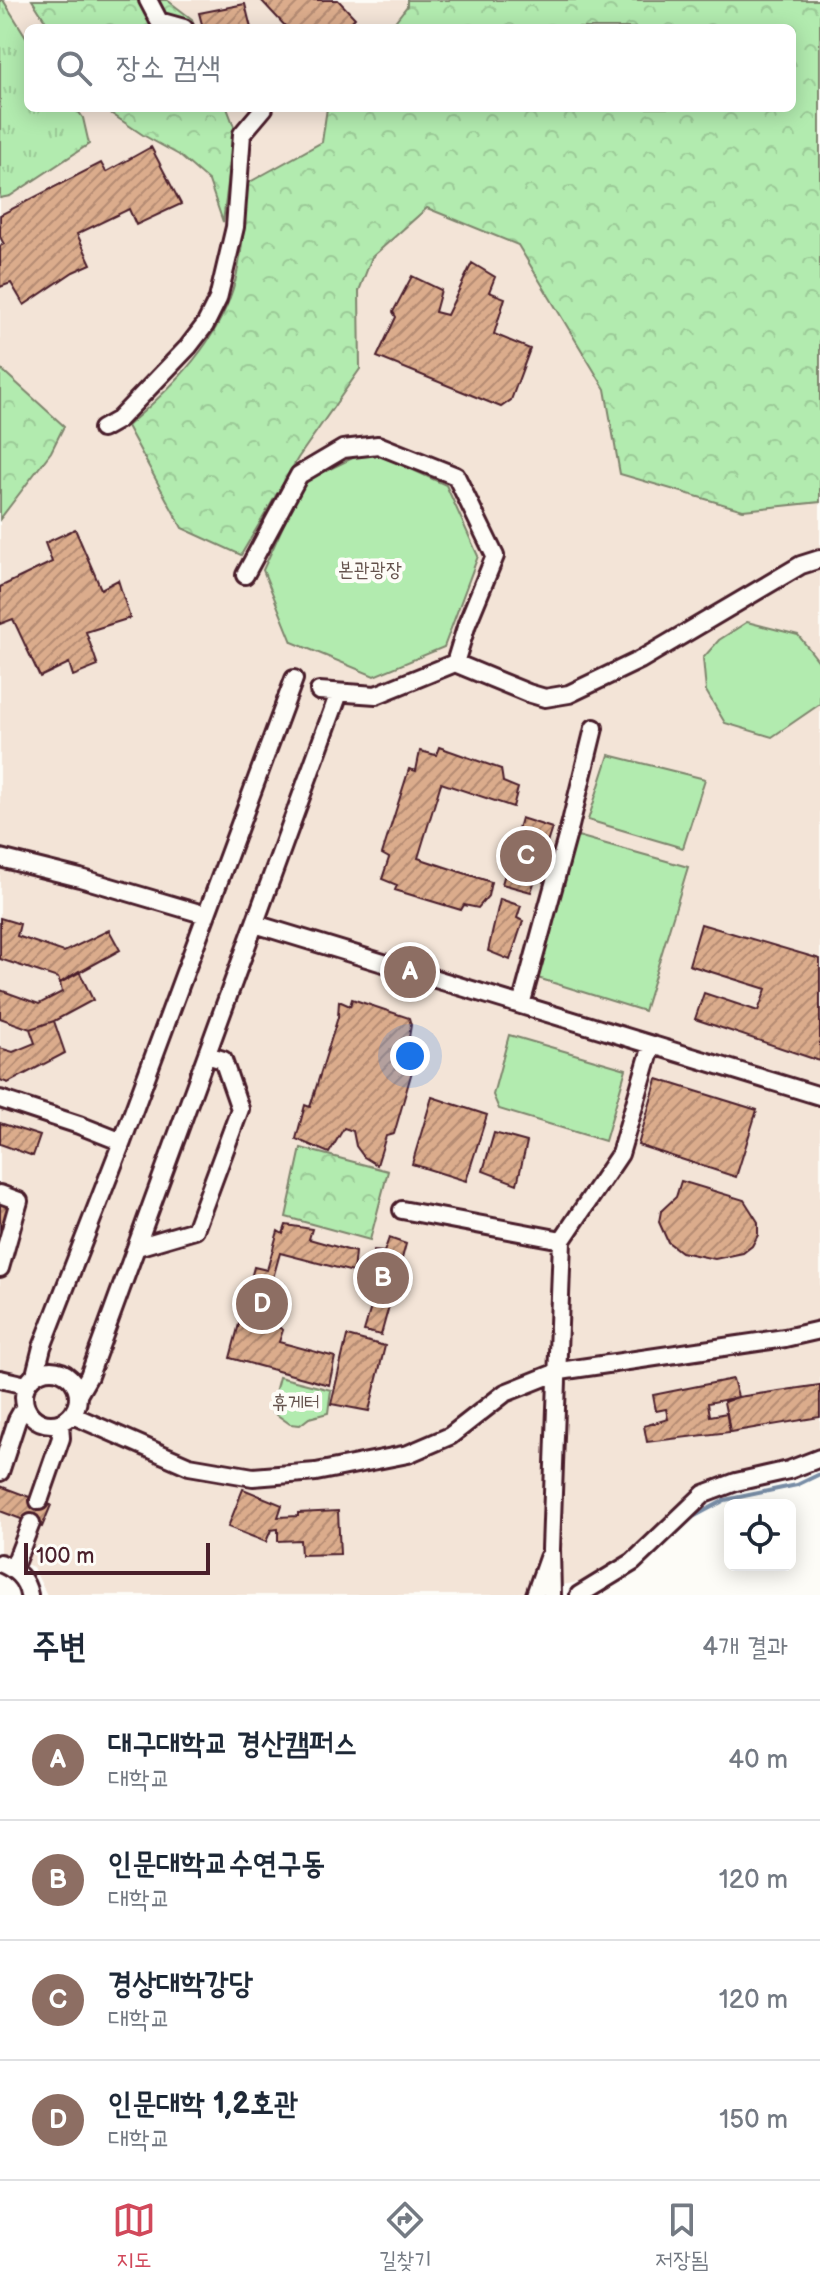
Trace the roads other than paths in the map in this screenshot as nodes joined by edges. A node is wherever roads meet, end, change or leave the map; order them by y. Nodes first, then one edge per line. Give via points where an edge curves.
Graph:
1 (148, 0) edge
2 (170, 24) edge
3 (261, 112) edge
4 (102, 429) dead end
5 (820, 559) edge
6 (245, 575) dead end
7 (455, 663) junction
8 (294, 679) dead end
9 (319, 691) dead end
10 (339, 693) junction
11 (594, 728) dead end
12 (0, 858) edge
13 (206, 915) junction
14 (255, 924) junction
15 (521, 1005) junction
16 (652, 1045) junction
17 (207, 1055) junction
18 (820, 1096) edge
19 (0, 1099) edge
20 (122, 1142) junction
21 (0, 1194) edge
22 (402, 1210) dead end
23 (562, 1240) junction
24 (137, 1247) junction
25 (0, 1268) edge
26 (820, 1330) edge
27 (560, 1371) junction
28 (0, 1379) edge
29 (31, 1380) junction
30 (78, 1395) junction
31 (25, 1406) junction
32 (66, 1419) junction
33 (820, 1458) edge
34 (0, 1472) edge
35 (39, 1501) dead end
36 (31, 1523) dead end
37 (551, 1549) junction
38 (7, 1566) edge
39 (29, 1595) edge
40 (535, 1595) edge
41 (552, 1595) edge
42 (579, 1595) edge

1 - 2 street via 159,21
3 - 4 street via 242,134 235,227 218,299 205,325 118,420
5 - 7 street via 569,694 545,698
6 - 7 street via 299,475 343,449 378,445 456,476 495,556
7 - 10 street via 376,695
8 - 13 street
9 - 10 street
10 - 14 street
11 - 15 street
12 - 13 street
13 - 20 street
14 - 15 street
14 - 17 street
15 - 16 street
16 - 18 street
16 - 23 street via 620,1154
17 - 24 street
17 - 24 street via 223,1060 240,1109 195,1230
19 - 20 street
20 - 29 street
21 - 25 street via 19,1201
22 - 23 street
23 - 27 street
24 - 30 street
26 - 27 street
27 - 32 street via 505,1393 450,1436 408,1454 316,1472 253,1477 189,1466
27 - 37 street
28 - 29 street
29 - 30 street via 48,1370 62,1373 73,1381
29 - 31 street
30 - 32 street
31 - 32 street via 39,1422
31 - 34 street
32 - 35 street
33 - 42 street via 704,1494 633,1562
36 - 38 street
37 - 40 street
37 - 41 street
38 - 39 street via 27,1585

